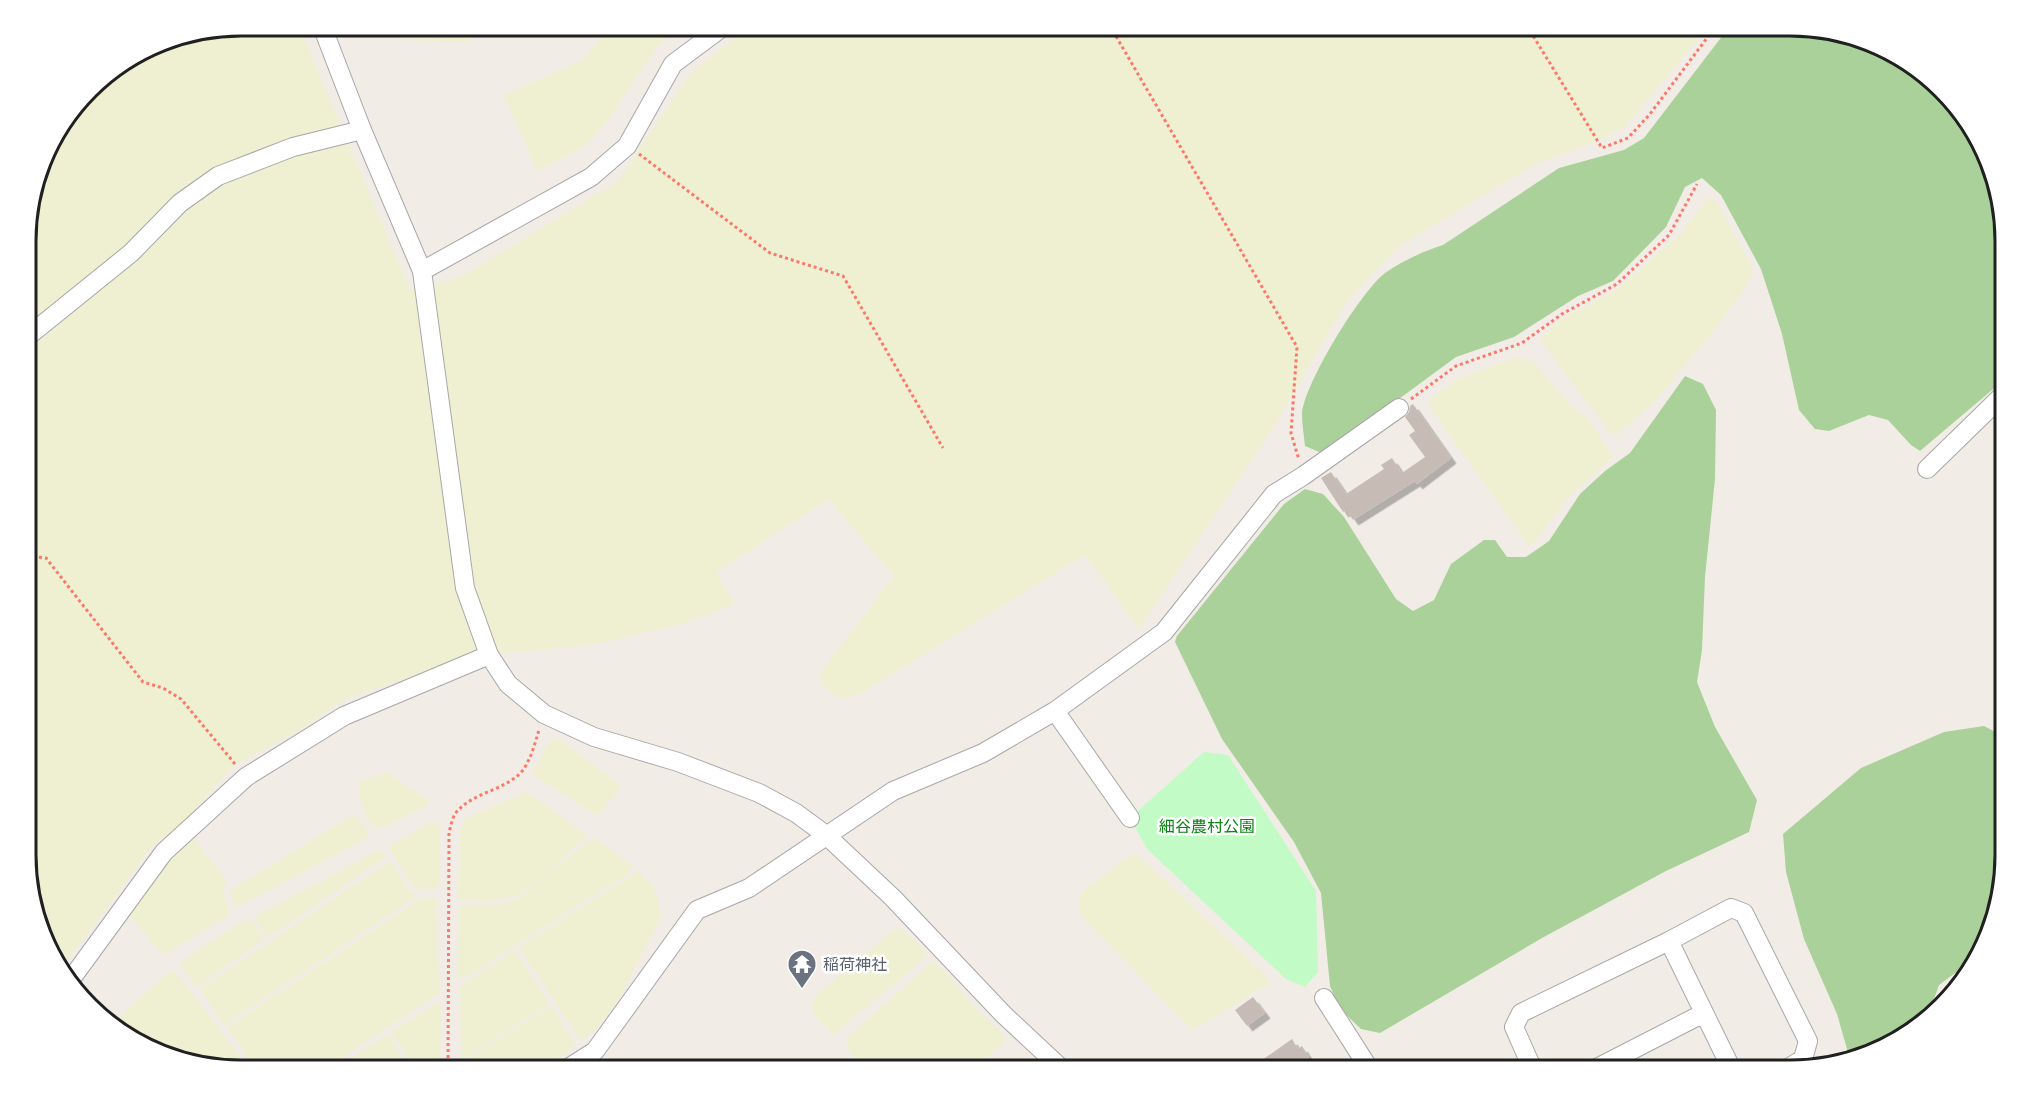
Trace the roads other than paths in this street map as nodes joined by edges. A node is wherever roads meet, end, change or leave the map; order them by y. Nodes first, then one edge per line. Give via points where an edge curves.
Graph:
1 (326, 36) edge
2 (711, 36) edge
3 (362, 130) junction
4 (422, 271) junction
5 (36, 330) edge
6 (1995, 403) edge
7 (1399, 408) road end
8 (1927, 469) dead end
9 (489, 655) junction
10 (1055, 711) junction
11 (1130, 818) dead end
12 (826, 835) junction
13 (1669, 942) junction
14 (75, 974) edge
15 (1324, 998) dead end
16 (1704, 1014) junction
17 (581, 1060) edge
18 (1052, 1060) edge
19 (1364, 1060) edge
20 (1529, 1060) edge
21 (1613, 1060) edge
22 (1727, 1060) edge
23 (1801, 1060) edge

1 - 3 street
2 - 4 street via 673,64 627,146 591,177
3 - 4 street
3 - 5 street via 292,147 218,176 180,203 131,253
4 - 9 street via 465,588
6 - 8 street
7 - 10 street via 1274,494 1164,632
9 - 12 street via 508,684 544,714 594,736 759,793
9 - 14 street via 344,716 246,777 164,852
10 - 11 street
10 - 12 street via 983,753 893,791
12 - 17 street via 749,888 697,910 595,1051
12 - 18 street
13 - 16 street
13 - 20 street via 1521,1013 1514,1027
13 - 23 street via 1731,908 1743,913 1808,1041
15 - 19 street
16 - 21 street
16 - 22 street

